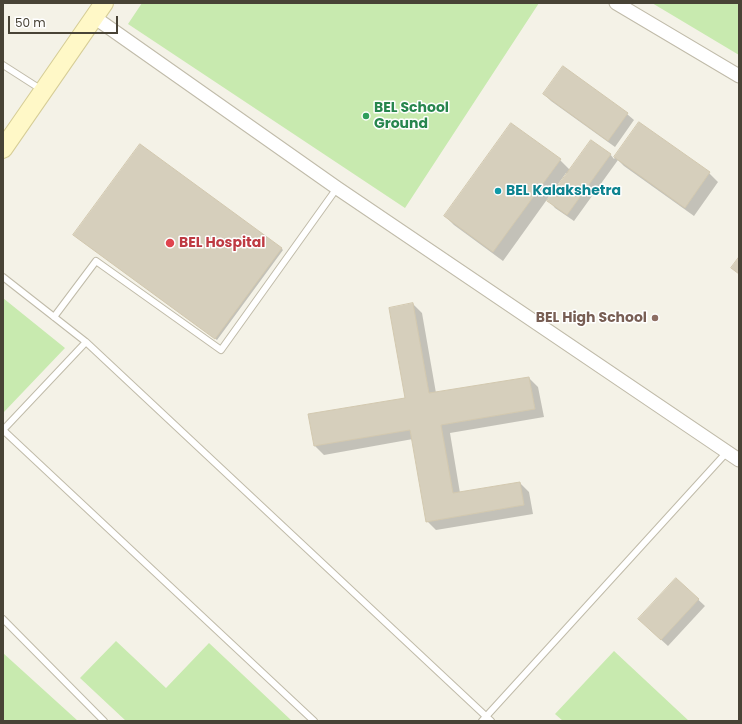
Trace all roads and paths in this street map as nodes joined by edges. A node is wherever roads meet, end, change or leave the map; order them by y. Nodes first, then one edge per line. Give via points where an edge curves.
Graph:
1 (616, 3) edge
2 (99, 10) edge
3 (3, 65) edge
4 (739, 76) edge
5 (43, 90) junction
6 (3, 149) edge
7 (337, 188) junction
8 (3, 277) edge
9 (54, 316) junction
10 (86, 342) junction
11 (3, 430) edge
12 (727, 452) junction
13 (739, 460) edge
14 (3, 619) edge
15 (484, 719) edge
16 (104, 721) edge
17 (314, 721) edge
18 (491, 721) edge

1 - 4 street
2 - 5 main road
2 - 7 street
3 - 5 lane
5 - 6 main road
7 - 9 lane via 221,350 96,261
7 - 12 street
8 - 9 lane
9 - 10 lane
10 - 11 lane
10 - 15 lane
11 - 17 lane
12 - 13 street
12 - 15 lane
14 - 16 lane
15 - 18 lane

